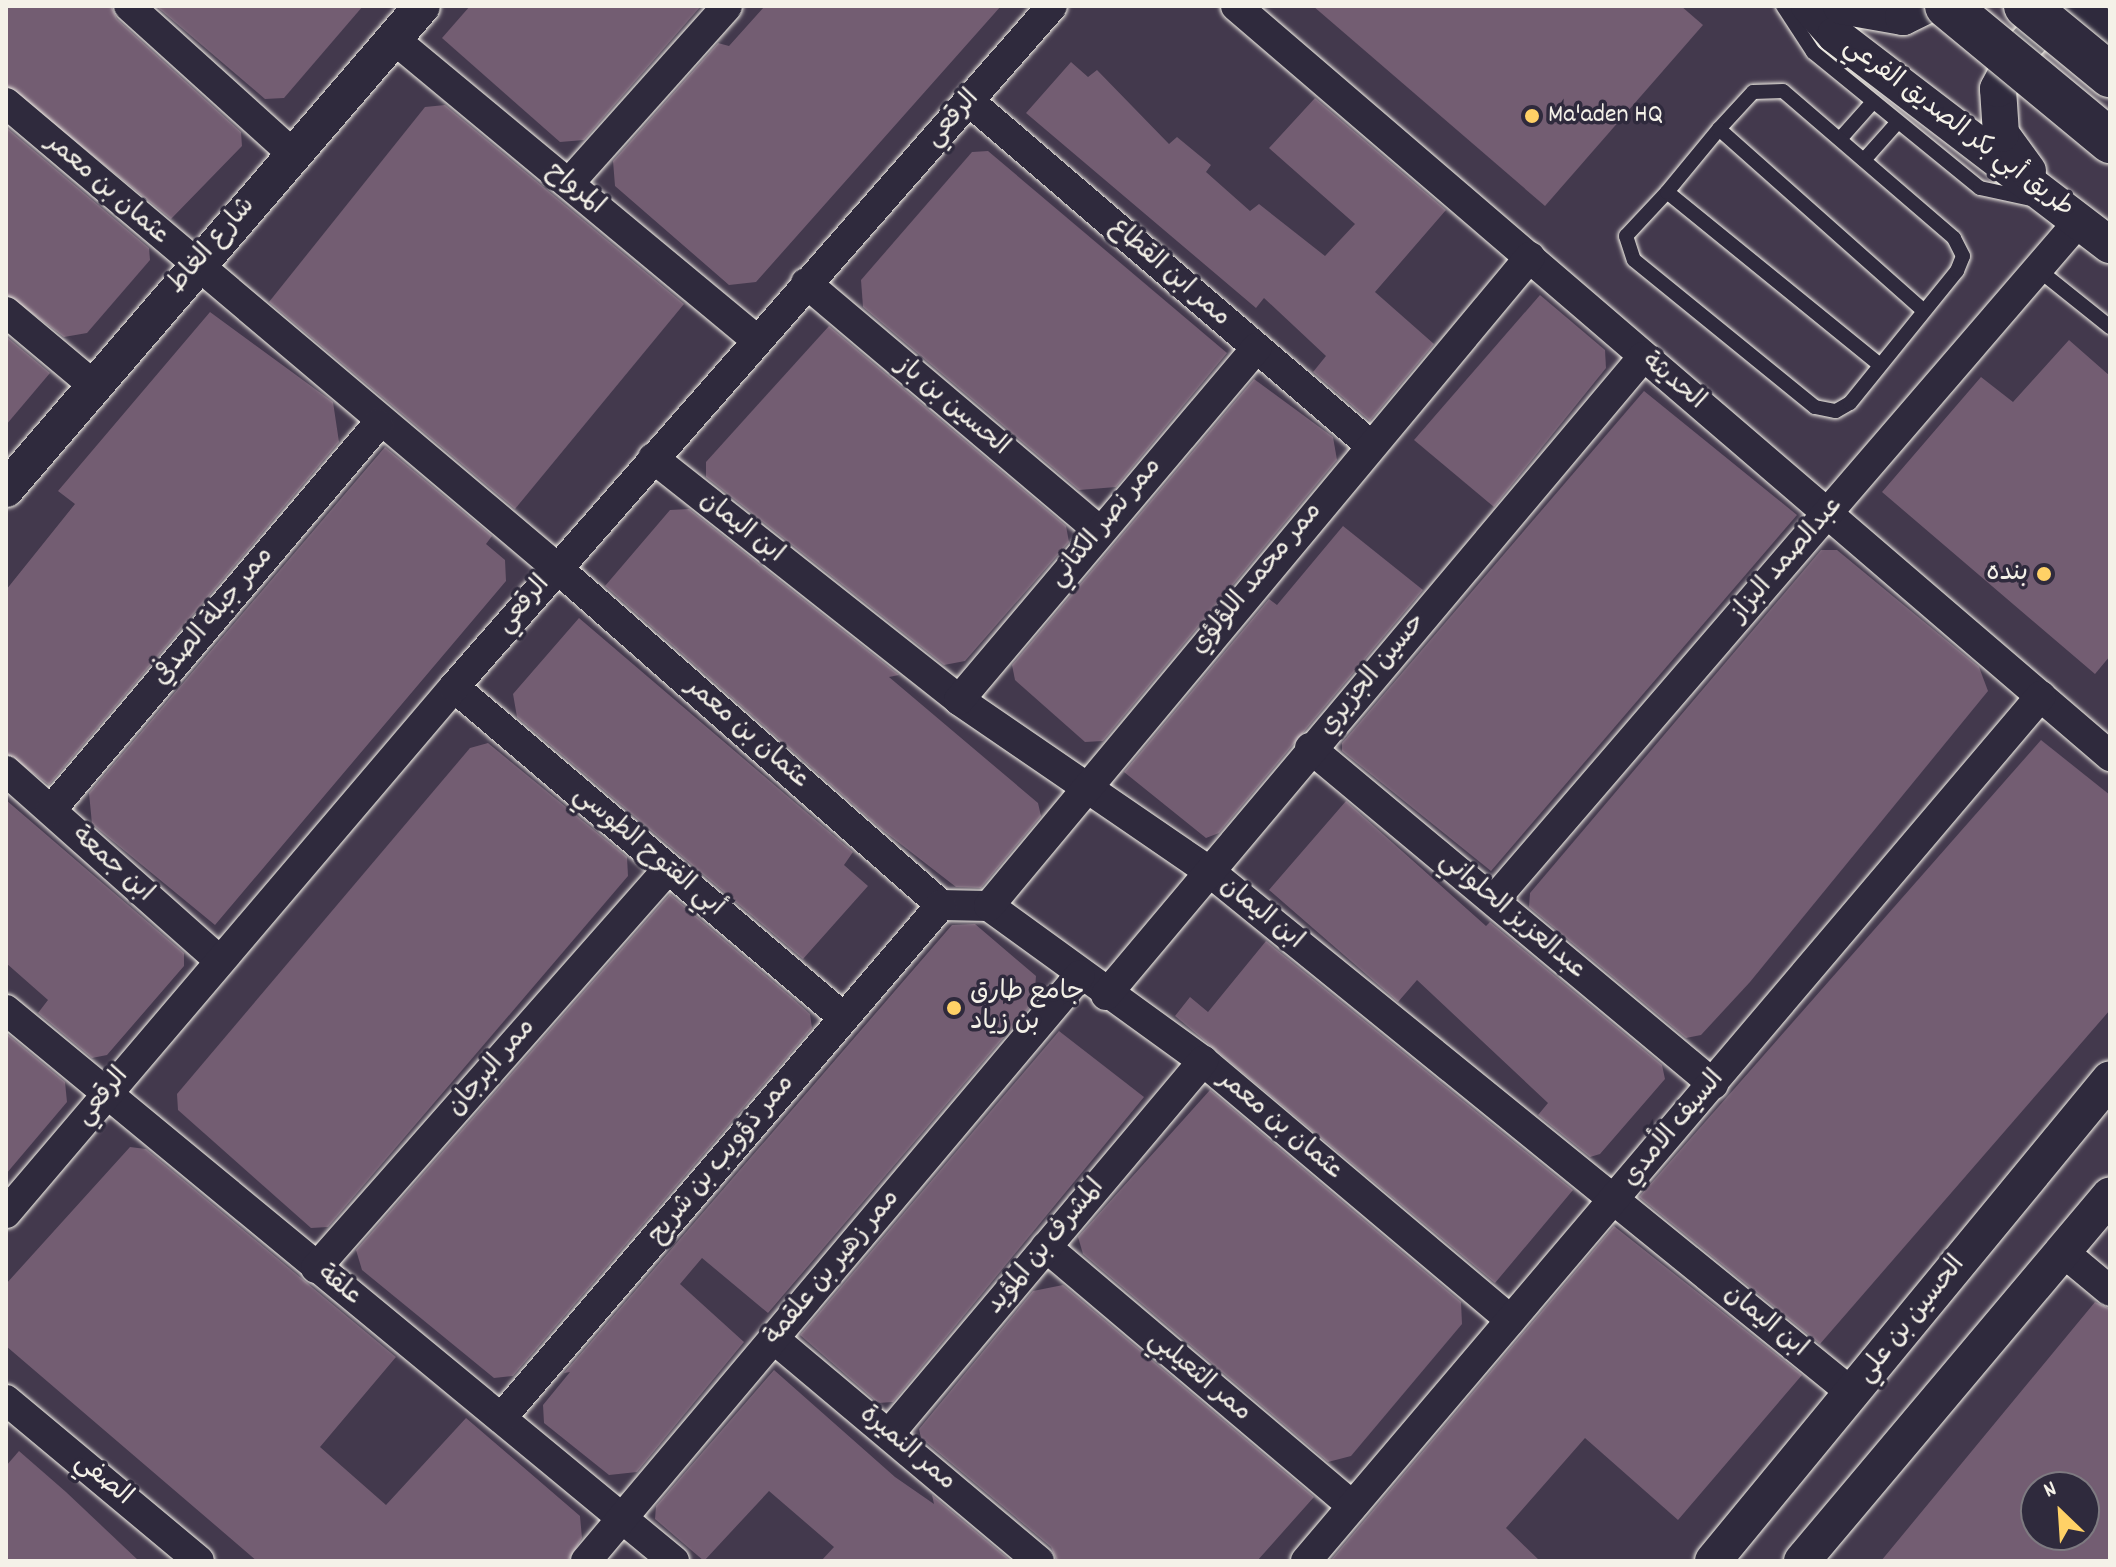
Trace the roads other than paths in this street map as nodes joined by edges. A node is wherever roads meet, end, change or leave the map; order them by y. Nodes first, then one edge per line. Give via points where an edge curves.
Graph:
1 (129, 6) edge
2 (422, 6) edge
3 (727, 6) edge
4 (1052, 6) edge
5 (1236, 6) edge
6 (1783, 6) edge
7 (1809, 6) edge
8 (1841, 6) edge
9 (1926, 6) edge
10 (1947, 6) edge
11 (2026, 6) edge
12 (2098, 6) edge
13 (2110, 16) edge
14 (2110, 30) edge
15 (394, 39) junction
16 (2110, 75) edge
17 (969, 101) junction
18 (1873, 102) junction
19 (6, 103) edge
20 (1897, 123) junction
21 (1719, 129) junction
22 (1840, 139) junction
23 (2110, 141) edge
24 (294, 155) junction
25 (1864, 160) junction
26 (569, 183) junction
27 (1667, 192) junction
28 (2066, 212) junction
29 (2110, 245) edge
30 (1530, 257) junction
31 (194, 265) junction
32 (2035, 267) junction
33 (806, 283) junction
34 (1923, 310) junction
35 (6, 312) edge
36 (2110, 327) edge
37 (755, 339) junction
38 (1256, 348) junction
39 (1643, 357) junction
40 (1880, 365) junction
41 (93, 385) junction
42 (378, 424) junction
43 (1369, 444) junction
44 (653, 458) junction
45 (6, 489) edge
46 (1828, 512) junction
47 (1099, 531) junction
48 (557, 568) junction
49 (454, 687) junction
50 (2041, 696) junction
51 (959, 700) junction
52 (1310, 748) junction
53 (2110, 756) edge
54 (6, 771) edge
55 (1084, 790) junction
56 (51, 810) junction
57 (668, 869) junction
58 (1210, 872) junction
59 (1494, 900) junction
60 (941, 905) junction
61 (989, 906) junction
62 (218, 959) junction
63 (1080, 975) junction
64 (1106, 995) junction
65 (6, 1010) edge
66 (843, 1017) junction
67 (1203, 1061) junction
68 (2110, 1079) edge
69 (1713, 1084) junction
70 (104, 1096) junction
71 (2110, 1195) edge
72 (1614, 1201) junction
73 (6, 1213) edge
74 (1046, 1247) junction
75 (2062, 1251) junction
76 (316, 1268) junction
77 (2110, 1291) edge
78 (1511, 1320) junction
79 (774, 1339) junction
80 (1852, 1393) junction
81 (6, 1400) edge
82 (503, 1416) junction
83 (889, 1434) junction
84 (1352, 1506) junction
85 (623, 1518) junction
86 (199, 1561) edge
87 (586, 1561) edge
88 (674, 1561) edge
89 (1039, 1561) edge
90 (1306, 1561) edge
91 (1713, 1561) edge
92 (1802, 1561) edge

1 - 24 street
2 - 15 street, شارع الغاط
3 - 26 street
4 - 17 street, الرقعي
5 - 30 street, الحديثة
6 - 18 lane via 1813,52
7 - 28 street, طريق أبي بكر الصديق الفرعي via 1835,35
8 - 9 street via 1903,17
10 - 23 main road, bridge
11 - 16 main road, bridge
12 - 13 street
14 - 28 street via 2078,13 2043,26 1998,89 2001,134
15 - 24 street, شارع الغاط
15 - 26 street, المرواح
17 - 33 street, الرقعي
17 - 38 street, ممر ابن القطاع
18 - 20 lane
18 - 22 lane
19 - 31 street, عثمان بن معمر
20 - 25 lane
20 - 28 lane via 1980,188
21 - 22 lane via 1753,92 1767,88 1783,91
21 - 27 lane
21 - 34 lane
22 - 25 lane
24 - 31 street, شارع الغاط
25 - 34 lane via 1954,238 1963,256
26 - 37 street, المرواح
27 - 40 lane
27 - 40 lane via 1626,236 1634,260 1815,407 1836,411 1850,403
28 - 29 street, طريق أبي بكر الصديق الفرعي
28 - 32 street, عبدالصمد البزاز
30 - 39 street, الحديثة
30 - 43 street, ممر محمد اللؤلؤي
31 - 41 street, شارع الغاط
31 - 42 street, عثمان بن معمر
32 - 36 lane
32 - 46 street, عبدالصمد البزاز
33 - 37 street, الرقعي
33 - 47 street, الحسين بن باز
34 - 40 lane
35 - 41 street
37 - 44 street, الرقعي
38 - 43 street, ممر ابن القطاع
38 - 47 street, ممر نصر الكتاني
39 - 46 street, الحديثة
39 - 52 street, حسين الجزيري
41 - 45 street, شارع الغاط
42 - 48 street, عثمان بن معمر
42 - 56 street, ممر جبلة الصدفي
43 - 55 street, ممر محمد اللؤلؤي
44 - 48 street, الرقعي
44 - 51 street, ابن اليمان
46 - 50 street, الحديثة
46 - 59 street, عبدالصمد البزاز
47 - 51 street, ممر نصر الكتاني
48 - 49 street, الرقعي
48 - 60 street, عثمان بن معمر
49 - 57 street, أبي الفتوح الطوسي
49 - 62 street, الرقعي
50 - 53 street, الحديثة
50 - 69 street, السيف الأمدي
51 - 55 street, ابن اليمان
52 - 58 street, حسين الجزيري
52 - 59 street, عبدالعزيز الحلواني
54 - 56 street, ابن جمعة
55 - 58 street, ابن اليمان
55 - 61 street, ممر محمد اللؤلؤي
56 - 62 street, ابن جمعة
57 - 66 street, أبي الفتوح الطوسي
57 - 76 street, ممر البرجان
58 - 64 street, حسين الجزيري
58 - 72 street, ابن اليمان
59 - 69 street, عبدالعزيز الحلواني
60 - 61 street
60 - 66 street, ممر ذؤويب بن شريح
61 - 63 street, عثمان بن معمر
62 - 70 street, الرقعي
63 - 64 street, عثمان بن معمر
63 - 79 street, ممر زهير بن علقمة
64 - 67 street, عثمان بن معمر
65 - 70 street, علقة
66 - 82 street, ممر ذؤويب بن شريح
67 - 74 street, المشرف بن المؤيد
67 - 78 street, عثمان بن معمر
68 - 80 street, الحسين بن علي
69 - 72 street, السيف الأمدي
70 - 73 street, الرقعي
70 - 76 street, علقة
71 - 75 street
72 - 78 street, السيف الأمدي
72 - 80 street, ابن اليمان
74 - 83 street, المشرف بن المؤيد
74 - 84 street, ممر الثعيلبي
75 - 77 street
75 - 92 street
76 - 82 street, علقة
78 - 84 street, السيف الأمدي
79 - 83 street, ممر النميرة
79 - 85 street, ممر زهير بن علقمة
80 - 91 street, الحسين بن علي
81 - 86 street, الصفي
82 - 85 street, علقة
83 - 89 street, ممر النميرة
84 - 90 street, السيف الأمدي
85 - 87 street, ممر زهير بن علقمة
85 - 88 street, علقة

